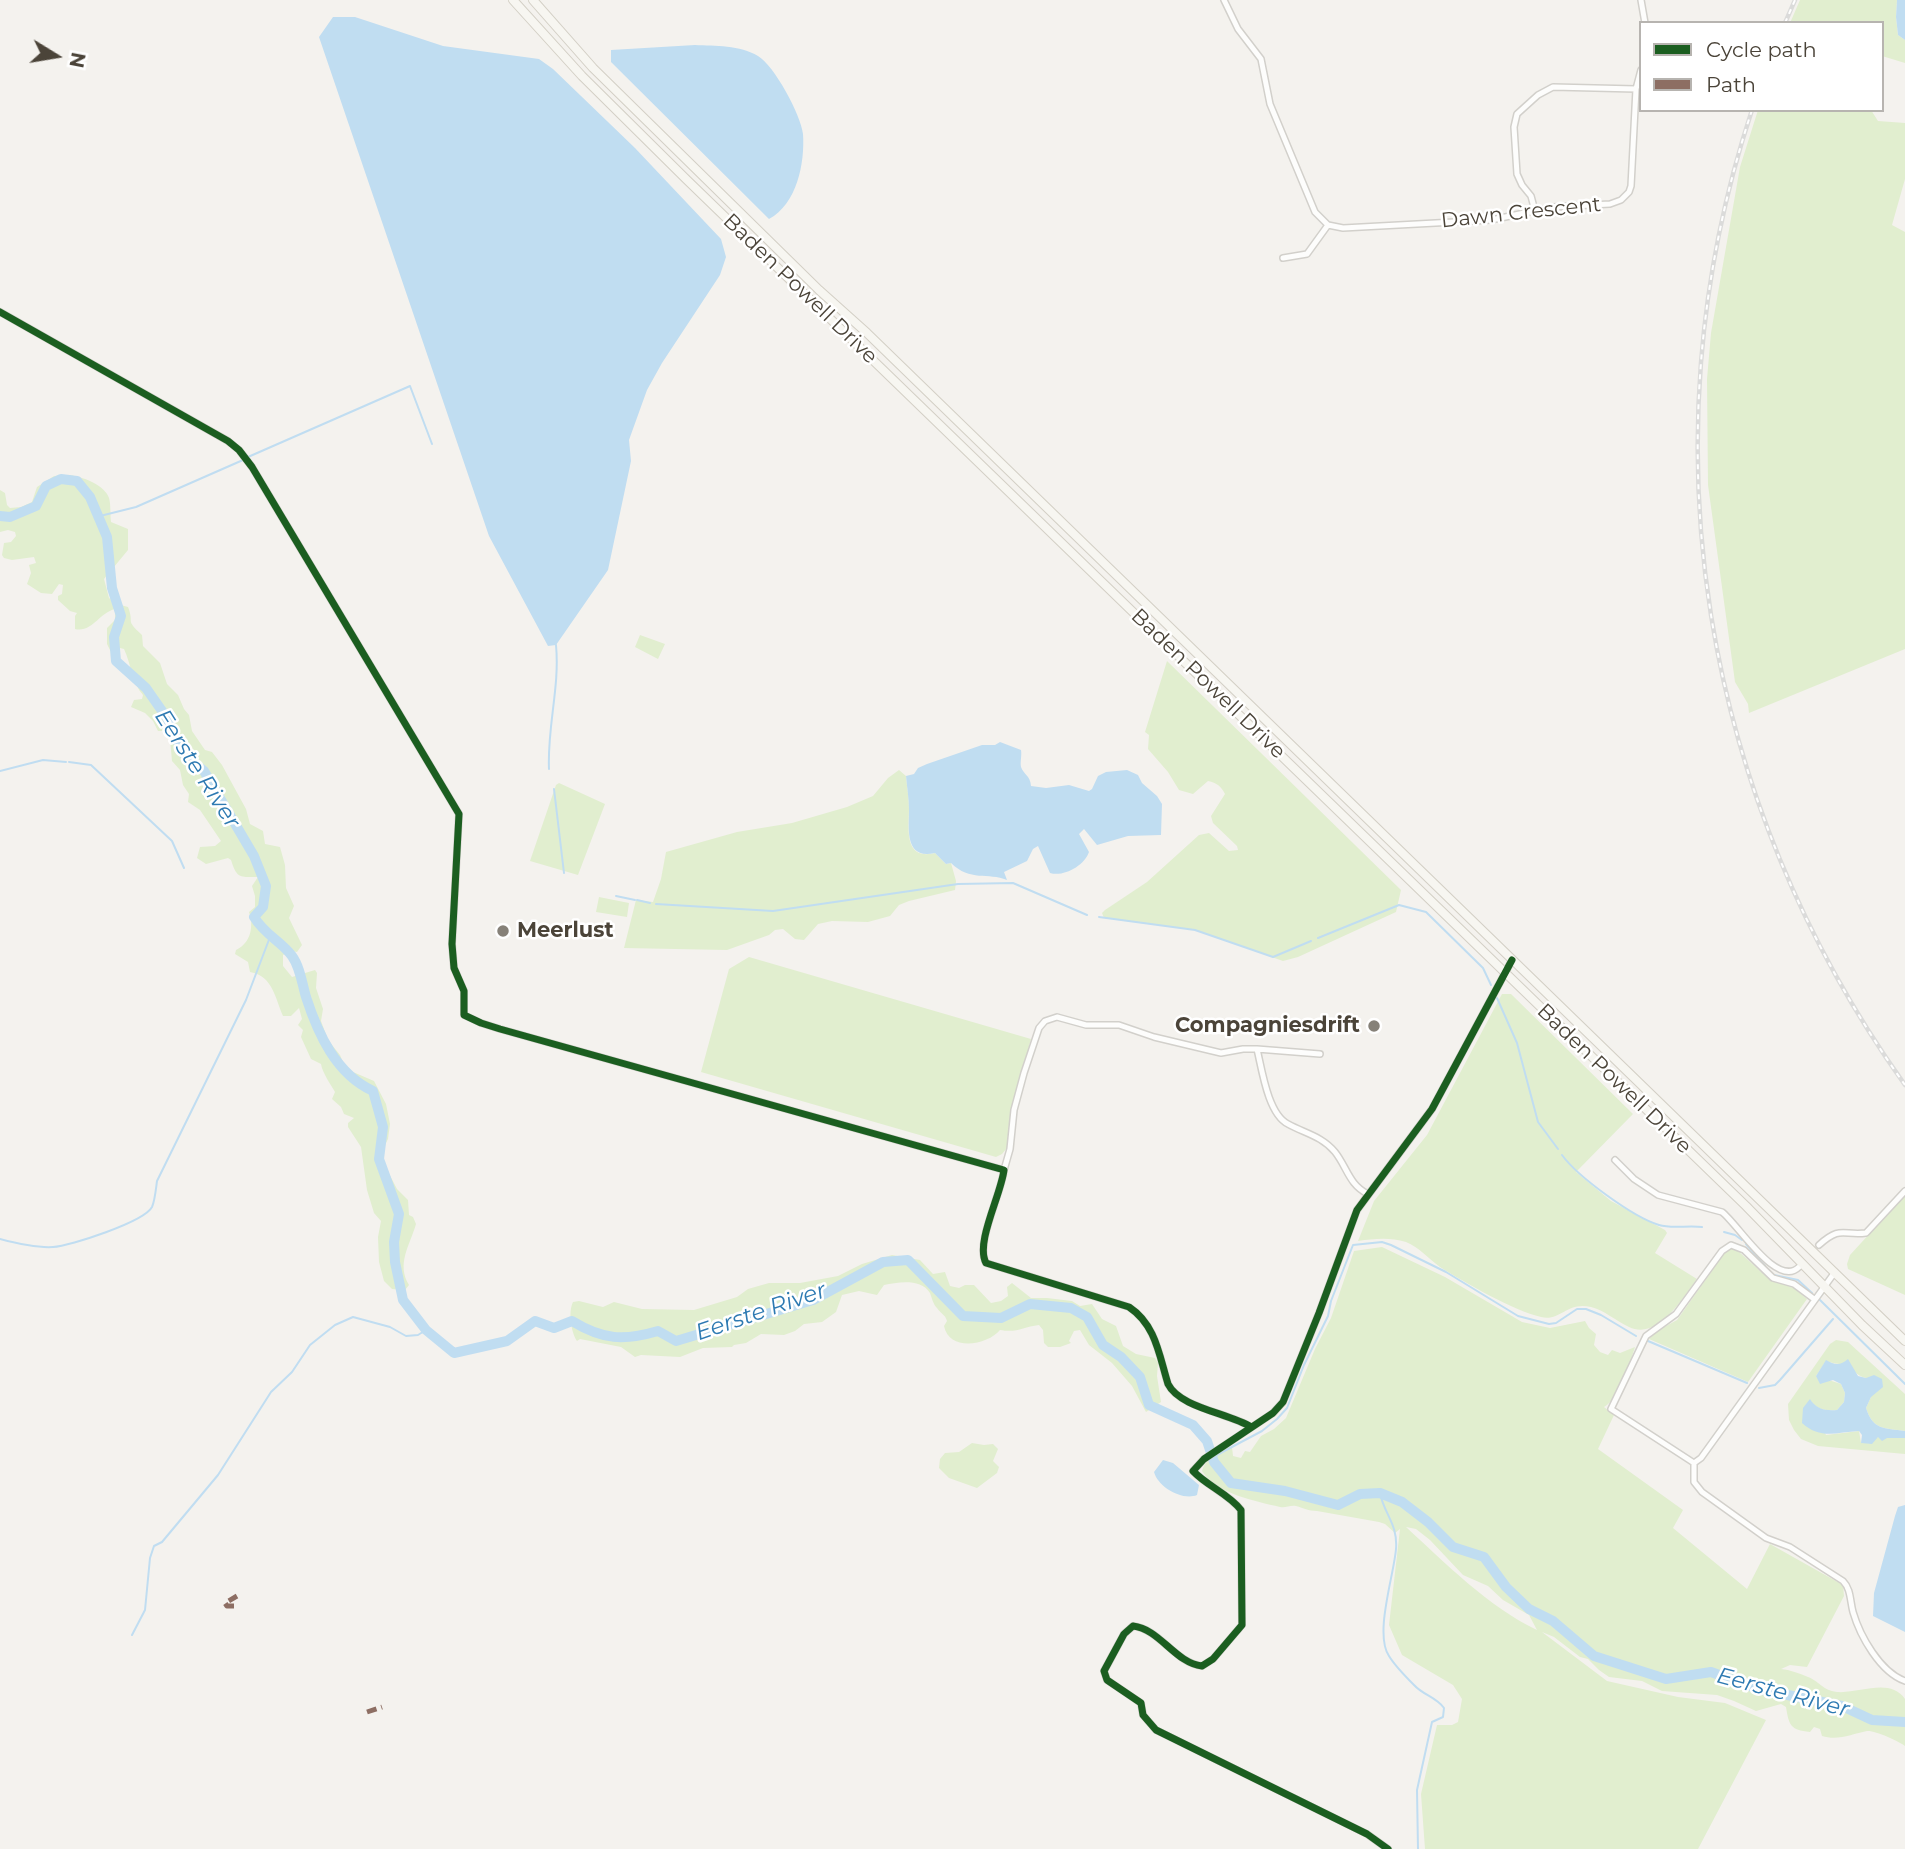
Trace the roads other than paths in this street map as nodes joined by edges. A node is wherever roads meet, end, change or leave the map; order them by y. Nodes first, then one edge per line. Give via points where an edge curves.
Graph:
1 (513, 0) edge
2 (533, 0) edge
3 (1224, 0) edge
4 (1641, 0) edge
5 (1645, 21) edge
6 (1639, 78) edge
7 (1636, 89) junction
8 (1535, 211) junction
9 (1328, 225) junction
10 (1283, 258) dead end
11 (0, 312) edge
12 (1512, 960) junction
13 (1505, 973) junction
14 (1257, 1049) junction
15 (1320, 1054) dead end
16 (1615, 1160) dead end
17 (1004, 1170) junction
18 (1905, 1191) edge
19 (1368, 1194) junction
20 (1750, 1242) junction
21 (1819, 1245) dead end
22 (1737, 1246) junction
23 (1799, 1267) dead end
24 (1835, 1272) junction
25 (1825, 1285) junction
26 (1814, 1299) junction
27 (1905, 1341) edge
28 (1905, 1365) edge
29 (1251, 1427) junction
30 (1694, 1463) junction
31 (1905, 1681) edge
32 (1388, 1849) edge

1 - 13 main road, Baden Powell Drive via 687,180
2 - 12 main road, Baden Powell Drive via 593,68
3 - 9 street via 1238,29 1261,59 1270,104 1315,212
4 - 5 street
6 - 7 street, Dawn Crescent
7 - 8 street, Dawn Crescent via 1629,192 1616,203
7 - 8 street via 1553,87 1517,114 1517,174
8 - 9 street, Dawn Crescent via 1491,220
9 - 10 street via 1307,254
11 - 17 street via 228,441 252,467 458,814 452,959 464,991 464,1015 513,1033
12 - 13 street
12 - 24 main road, Baden Powell Drive
13 - 19 street via 1432,1109
13 - 25 main road, Baden Powell Drive
14 - 15 street
14 - 17 street via 1222,1053 1119,1025 1086,1025 1057,1017 1045,1021 1024,1073
14 - 19 street via 1271,1101 1281,1119 1330,1147 1359,1189
16 - 20 street via 1658,1195 1722,1212
17 - 29 street via 982,1250 986,1264 1129,1307 1151,1330 1173,1392
18 - 21 street via 1866,1233 1843,1231
19 - 29 street via 1353,1217 1283,1402
20 - 22 street
20 - 23 street via 1777,1269 1788,1272
22 - 26 street via 1773,1278 1794,1284
22 - 30 street via 1722,1251 1676,1314 1646,1336 1611,1406 1612,1411
24 - 25 street
24 - 27 main road, Baden Powell Drive
25 - 26 street
25 - 28 main road, Baden Powell Drive
26 - 30 street
29 - 32 street via 1193,1471 1241,1510 1242,1625 1202,1666 1144,1628 1133,1626 1105,1666 1105,1676 1141,1703 1143,1715 1156,1730 1367,1834
30 - 31 street via 1694,1482 1702,1492 1766,1538 1790,1547 1848,1586 1854,1615 1868,1644 1889,1671

